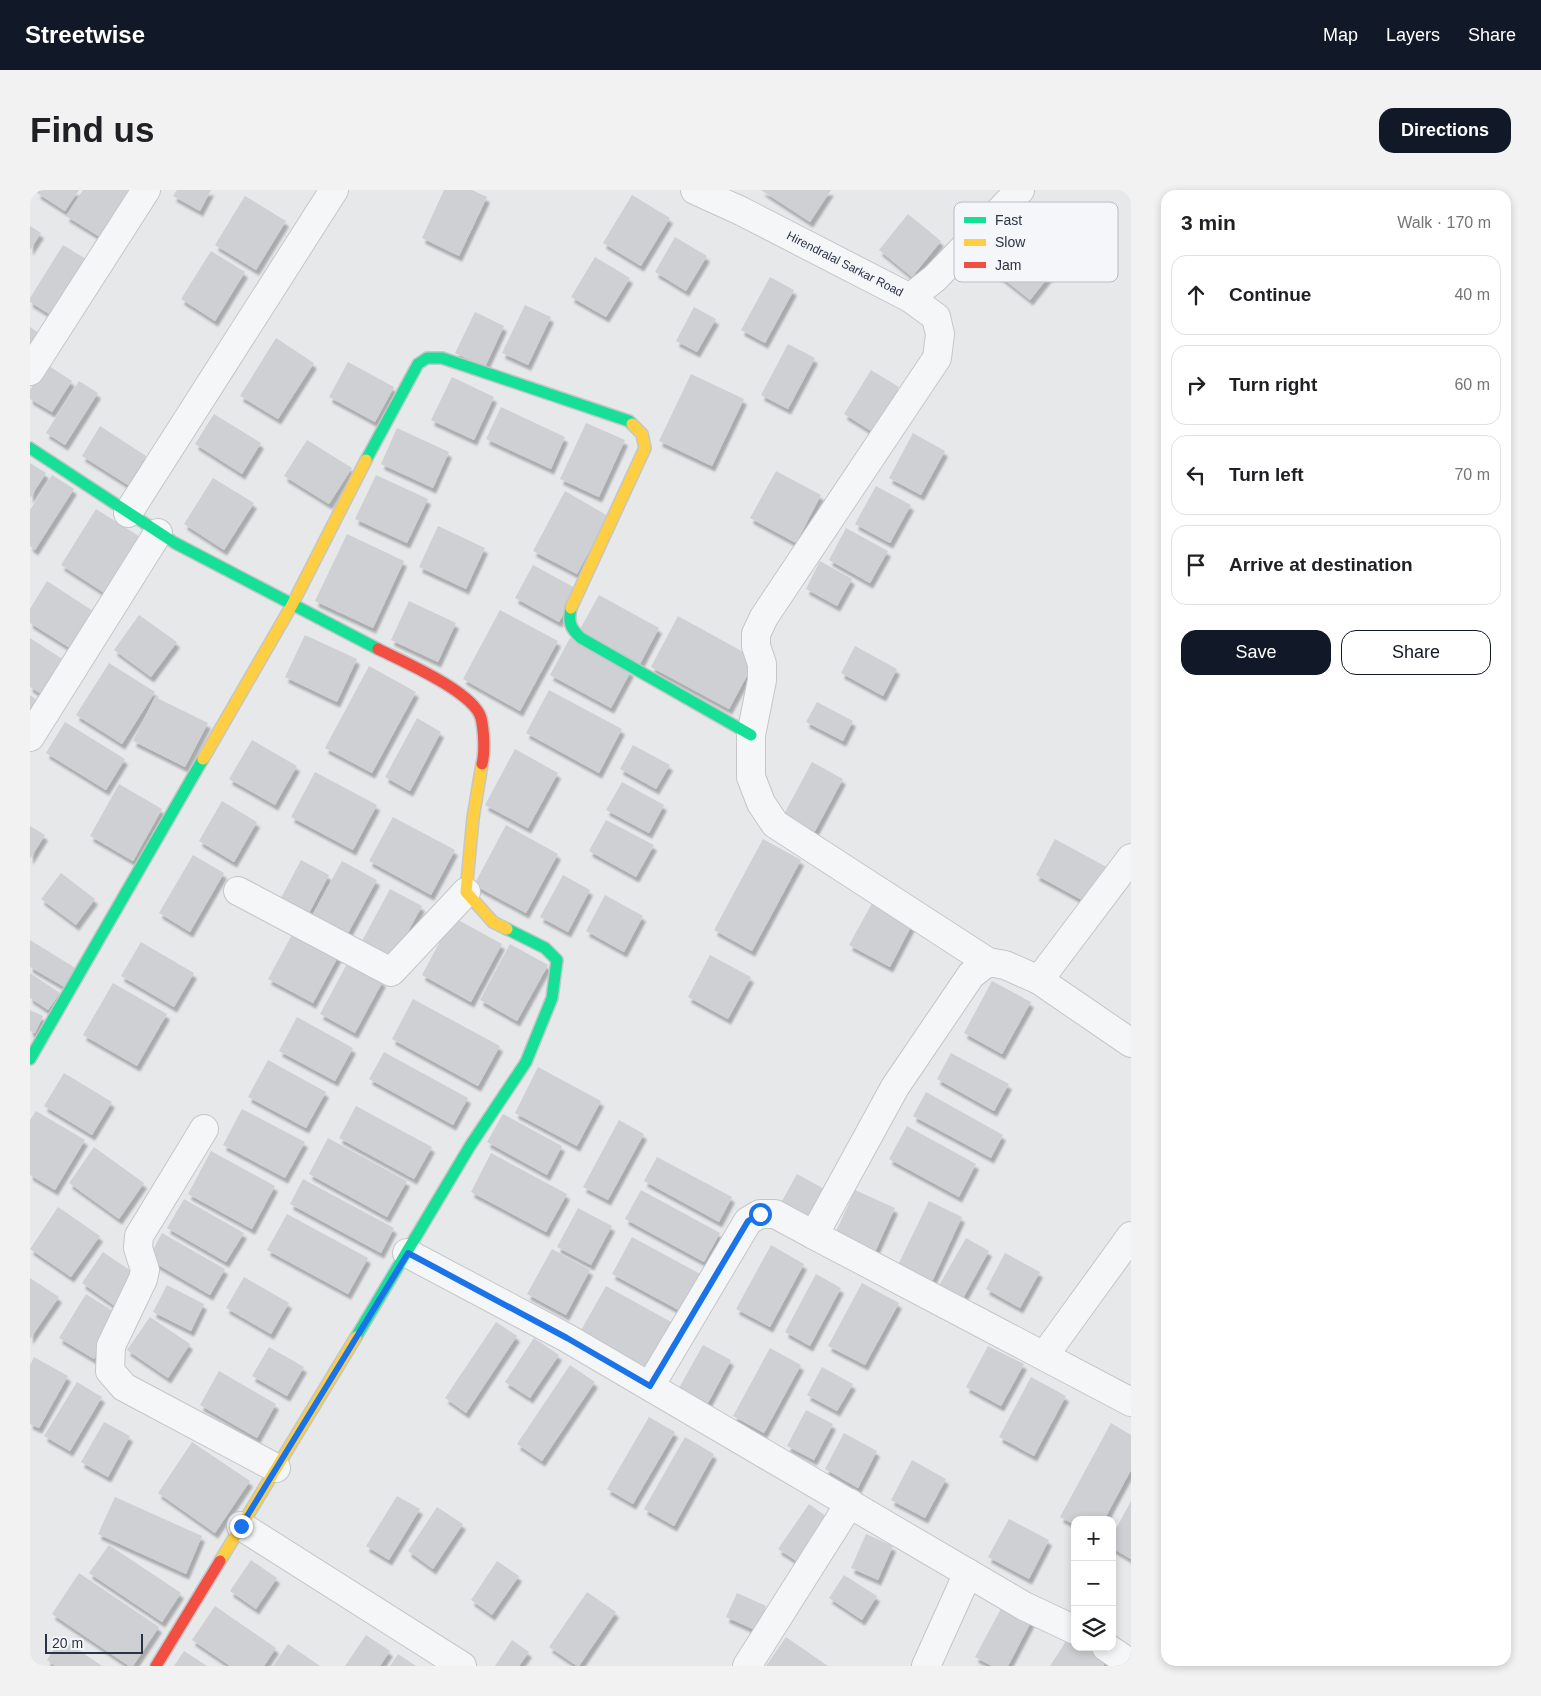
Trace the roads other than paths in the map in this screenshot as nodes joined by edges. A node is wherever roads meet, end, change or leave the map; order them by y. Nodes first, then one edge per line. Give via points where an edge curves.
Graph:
1 (146, 190) edge
2 (334, 190) edge
3 (695, 190) edge
4 (1020, 190) edge
5 (1008, 202) edge
6 (954, 258) edge
7 (910, 298) junction
8 (30, 371) edge
9 (30, 448) edge
10 (128, 513) junction
11 (158, 533) junction
12 (292, 605) junction
13 (750, 735) junction
14 (30, 737) edge
15 (1129, 865) edge
16 (238, 891) dead end
17 (466, 892) junction
18 (988, 962) junction
19 (1039, 980) junction
20 (1131, 1043) edge
21 (30, 1059) edge
22 (204, 1130) dead end
23 (814, 1235) junction
24 (1131, 1236) edge
25 (408, 1253) junction
26 (1044, 1356) junction
27 (650, 1386) junction
28 (1131, 1402) edge
29 (276, 1468) junction
30 (850, 1503) junction
31 (241, 1526) junction
32 (968, 1573) junction
33 (1071, 1628) edge
34 (1112, 1651) edge
35 (1131, 1664) edge
36 (156, 1666) edge
37 (462, 1666) edge
38 (747, 1666) edge
39 (926, 1666) edge

1 - 8 street
2 - 10 street
3 - 7 street, Hirendralal Sarkar Road
4 - 5 street, Hirendralal Sarkar Road
6 - 7 street, Hirendralal Sarkar Road
7 - 13 street via 936,317 940,334 936,358 764,617 756,634 762,680
9 - 10 street
10 - 11 street
11 - 12 street
11 - 14 street
12 - 13 street via 418,364 427,358 442,358 629,421 642,434 645,448 572,606 568,621 570,628 581,638
12 - 17 street via 452,687 481,717 484,756 473,818
12 - 21 street
13 - 18 street via 751,777 761,803 775,824
15 - 19 street
16 - 17 street via 392,972
17 - 25 street via 493,922 545,948 557,960 552,998 526,1062 470,1146
18 - 19 street via 1005,965
18 - 23 street via 972,976 895,1087
19 - 20 street
22 - 29 street via 139,1236 138,1248 145,1270 111,1346 110,1371 124,1387
23 - 26 street
23 - 27 street via 775,1214 760,1214 748,1221
24 - 26 street
25 - 27 street
25 - 29 street
26 - 28 street
27 - 30 street
29 - 31 street
30 - 32 street
30 - 38 street
31 - 36 street
31 - 37 street
32 - 33 street via 1024,1606
32 - 39 street
34 - 35 street

